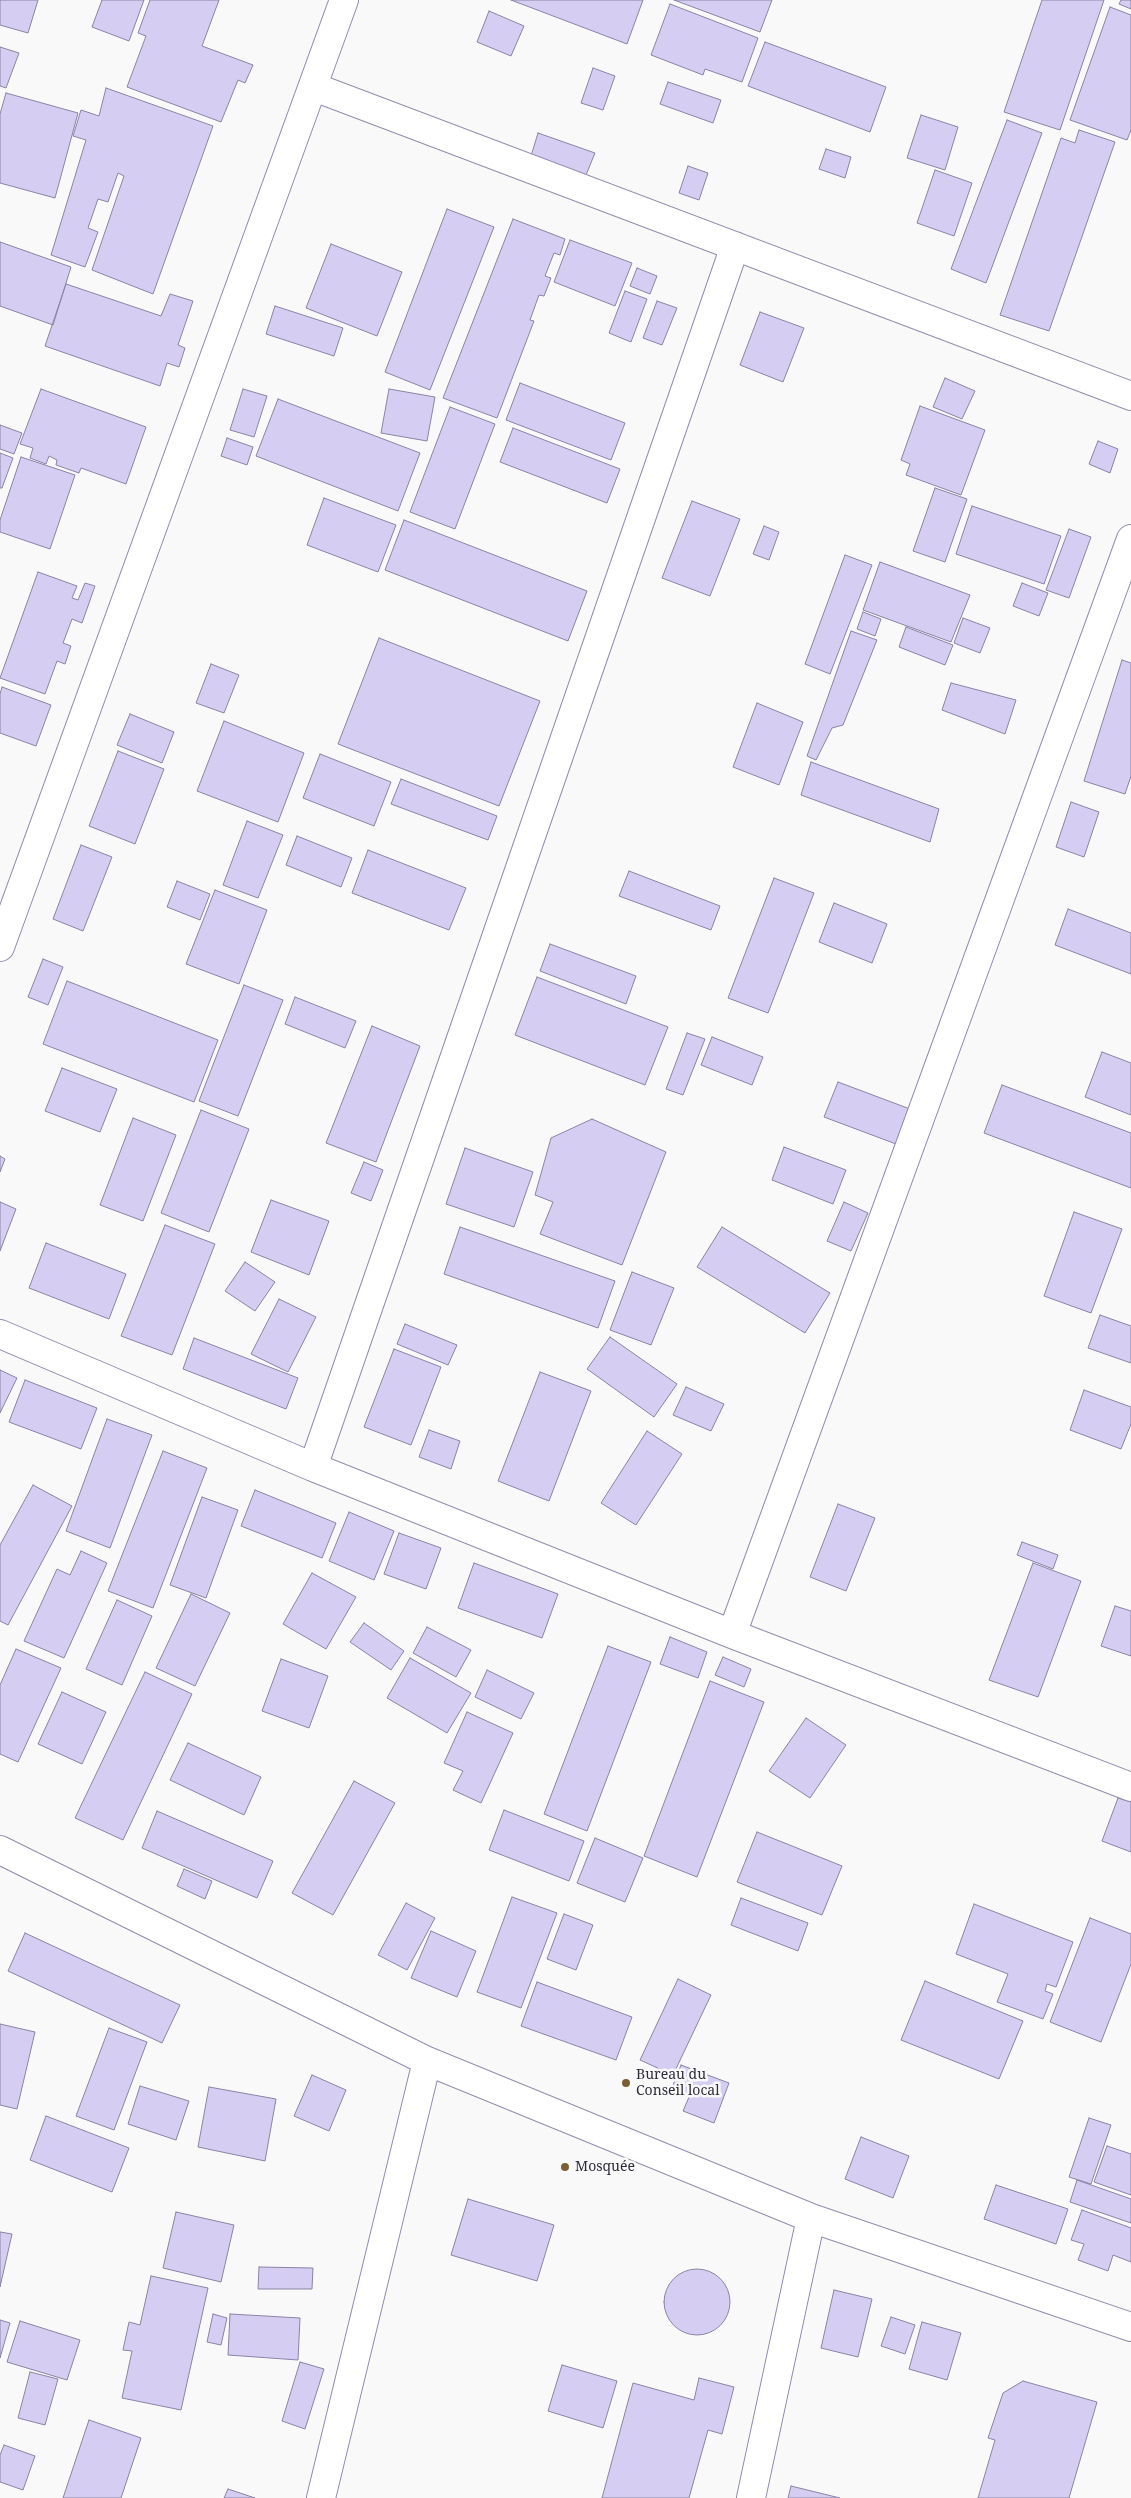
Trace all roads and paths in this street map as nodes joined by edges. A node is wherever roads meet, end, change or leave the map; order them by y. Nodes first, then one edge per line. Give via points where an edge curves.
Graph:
1 (344, 0) edge
2 (314, 87) junction
3 (734, 246) junction
4 (1131, 396) edge
5 (1131, 540) edge
6 (0, 947) edge
7 (0, 1334) edge
8 (313, 1467) junction
9 (732, 1634) junction
10 (1131, 1787) edge
11 (0, 1850) edge
12 (427, 2061) junction
13 (811, 2218) junction
14 (1131, 2327) edge
15 (321, 2498) edge
16 (750, 2498) edge

1 - 2 street
2 - 3 street
2 - 6 street
3 - 4 street
3 - 8 street
5 - 9 street
7 - 8 street
8 - 9 street
9 - 10 street
11 - 12 street
12 - 13 street
12 - 15 street
13 - 14 street
13 - 16 street

